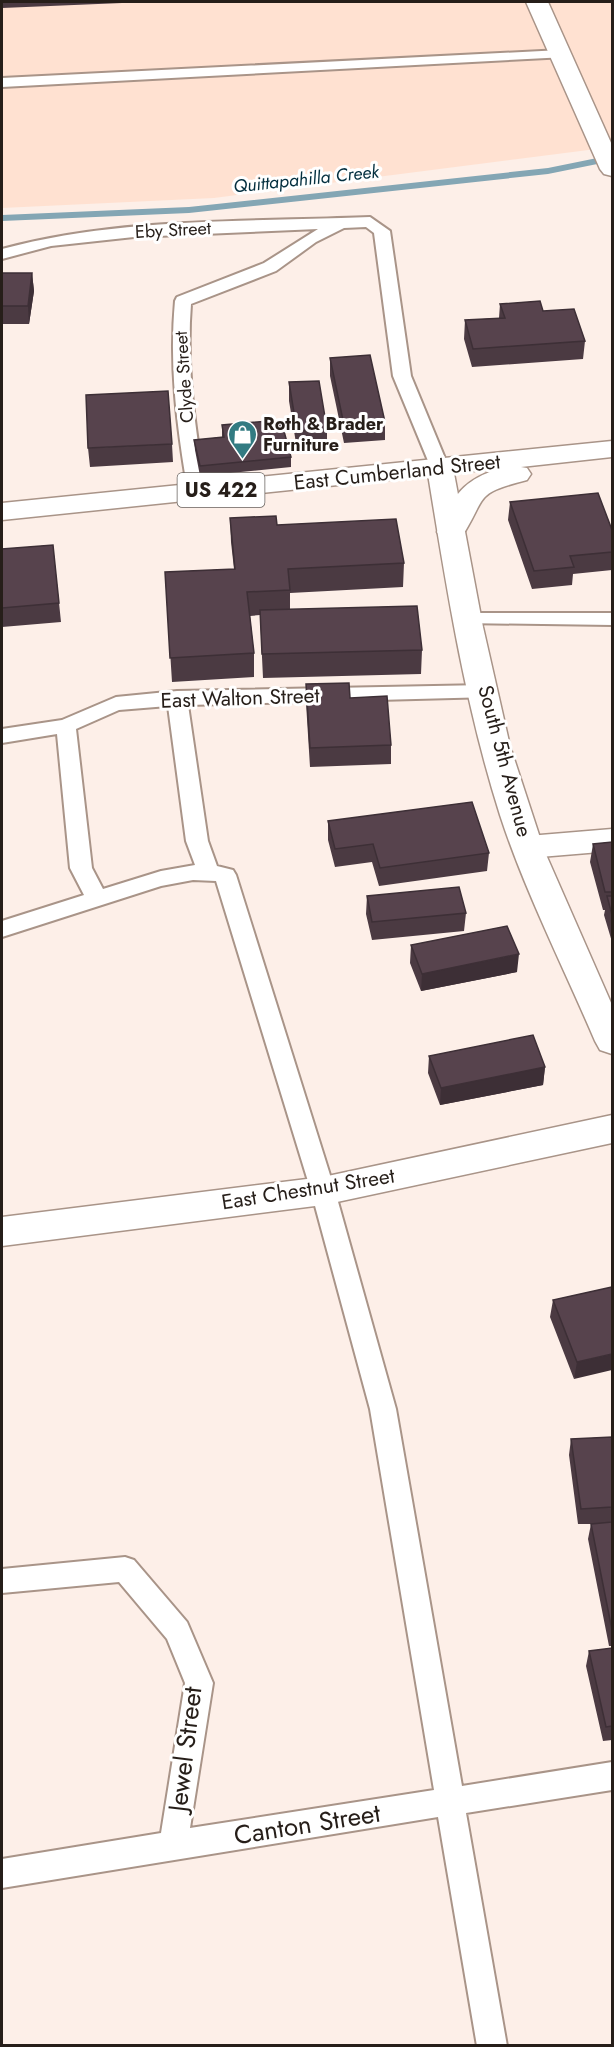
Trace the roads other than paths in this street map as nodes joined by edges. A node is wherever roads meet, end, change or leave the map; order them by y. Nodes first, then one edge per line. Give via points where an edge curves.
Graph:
1 (537, 2) edge
2 (561, 54) junction
3 (2, 83) edge
4 (610, 162) edge
5 (346, 222) junction
6 (2, 254) edge
7 (612, 449) edge
8 (612, 464) edge
9 (440, 468) junction
10 (197, 492) junction
11 (2, 512) edge
12 (451, 532) junction
13 (469, 619) junction
14 (612, 620) edge
15 (484, 692) junction
16 (177, 698) junction
17 (66, 726) junction
18 (2, 736) edge
19 (612, 840) edge
20 (528, 847) junction
21 (208, 870) junction
22 (97, 899) junction
23 (2, 929) edge
24 (612, 1041) edge
25 (612, 1129) edge
26 (323, 1191) junction
27 (2, 1232) edge
28 (2, 1581) edge
29 (612, 1776) edge
30 (450, 1802) junction
31 (172, 1845) junction
32 (2, 1874) edge
33 (492, 2046) edge

1 - 2 main road
2 - 3 lane
2 - 4 main road
5 - 6 lane, Eby Street via 134,232 50,241
5 - 9 lane, Eby Street via 370,222 382,231 402,376
5 - 10 lane, Clyde Street via 310,239 270,267 183,301 179,334 188,441
7 - 9 main road, East Cumberland Street / US 422
8 - 12 main road via 502,476 478,485 465,499
9 - 10 main road, East Cumberland Street / US 422
9 - 12 main road, South 5th Avenue
10 - 11 main road, East Cumberland Street / US 422
12 - 13 main road, South 5th Avenue
13 - 14 lane
13 - 15 main road, South 5th Avenue
15 - 16 lane, East Walton Street
15 - 20 main road, South 5th Avenue via 506,784
16 - 17 lane, East Walton Street via 116,704
16 - 21 lane via 197,841
17 - 18 lane, East Walton Street
17 - 22 lane via 81,868
19 - 20 main road
20 - 24 main road, South 5th Avenue
21 - 22 lane
21 - 26 lane via 225,874
22 - 23 lane
25 - 26 main road, East Chestnut Street
26 - 27 main road, East Chestnut Street
26 - 30 lane via 383,1409
28 - 31 lane, Jewel Street via 124,1569 177,1631 198,1683
29 - 30 lane, Canton Street
30 - 31 lane, Canton Street
30 - 33 lane
31 - 32 lane, Canton Street

